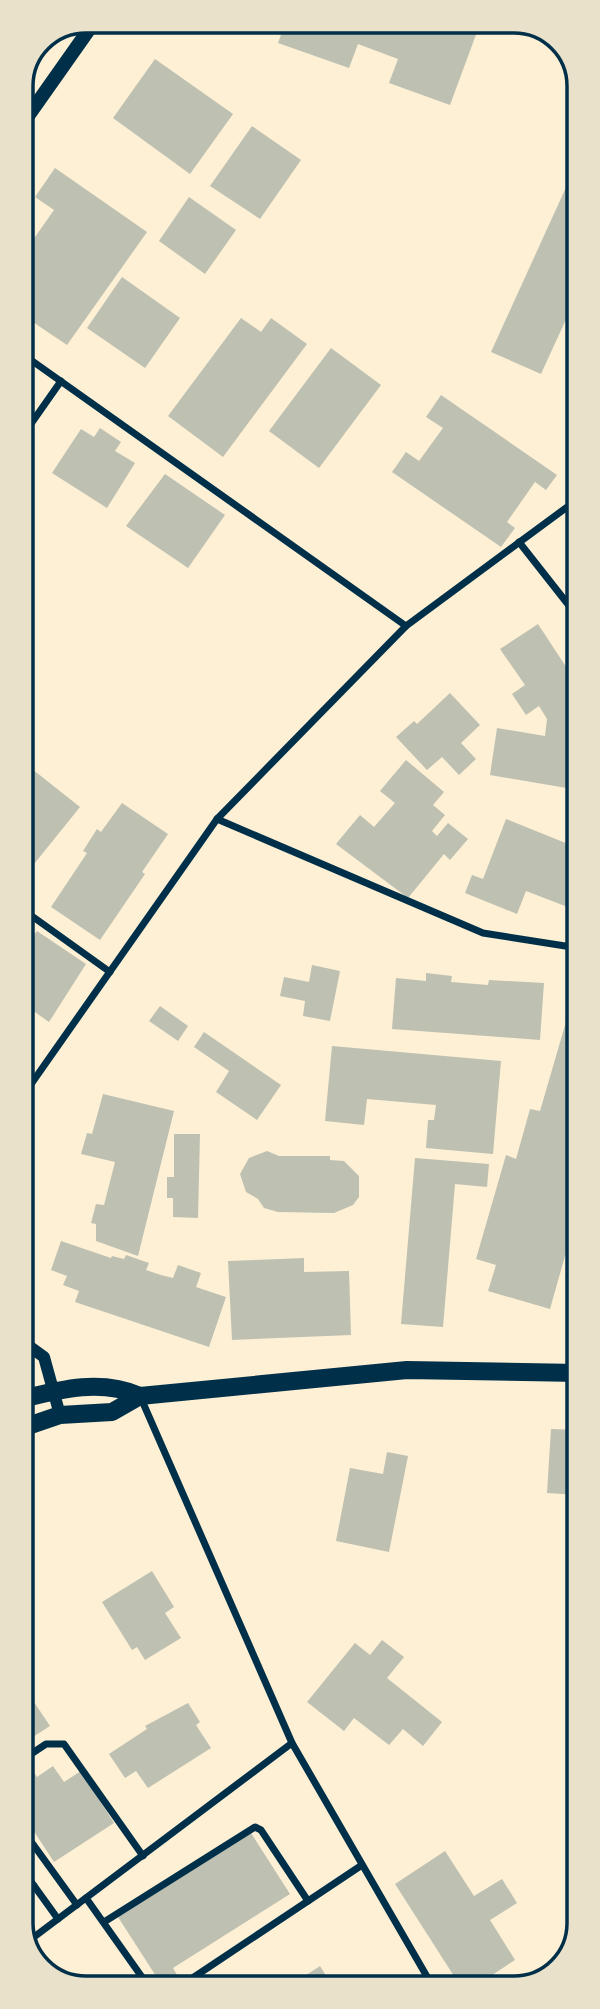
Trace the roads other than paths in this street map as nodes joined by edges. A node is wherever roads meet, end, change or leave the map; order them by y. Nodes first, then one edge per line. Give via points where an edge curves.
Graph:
1 (87, 33) edge
2 (33, 109) edge
3 (33, 361) edge
4 (61, 381) junction
5 (33, 421) edge
6 (567, 507) edge
7 (519, 542) junction
8 (567, 603) edge
9 (406, 626) junction
10 (217, 819) junction
11 (33, 917) edge
12 (567, 946) edge
13 (110, 972) junction
14 (33, 1081) edge
15 (33, 1349) edge
16 (567, 1373) edge
17 (53, 1391) junction
18 (33, 1396) edge
19 (140, 1396) junction
20 (60, 1415) junction
21 (33, 1422) edge
22 (292, 1743) junction
23 (33, 1753) edge
24 (33, 1844) edge
25 (143, 1856) junction
26 (362, 1865) junction
27 (34, 1886) edge
28 (86, 1898) junction
29 (308, 1901) junction
30 (77, 1905) junction
31 (58, 1919) junction
32 (104, 1923) junction
33 (35, 1936) edge
34 (141, 1976) edge
35 (196, 1976) edge
36 (427, 1976) edge

1 - 2 main road
3 - 4 street
4 - 5 street
4 - 9 street
6 - 7 street
7 - 8 street
7 - 9 street
9 - 10 street
10 - 12 street via 484,933
10 - 13 street
11 - 13 street
13 - 14 street
15 - 17 street via 44,1357
16 - 19 main road via 407,1370
17 - 18 main road
17 - 19 main road via 117,1386
17 - 20 street
19 - 20 main road via 112,1412
19 - 22 street
20 - 21 main road
22 - 25 street
22 - 26 street
23 - 25 street via 46,1744 64,1744
24 - 30 street
25 - 28 street
26 - 29 street
26 - 36 street
27 - 31 street
28 - 30 street
28 - 32 street
29 - 32 street via 256,1827
29 - 35 street
30 - 31 street
31 - 33 street
32 - 34 street

